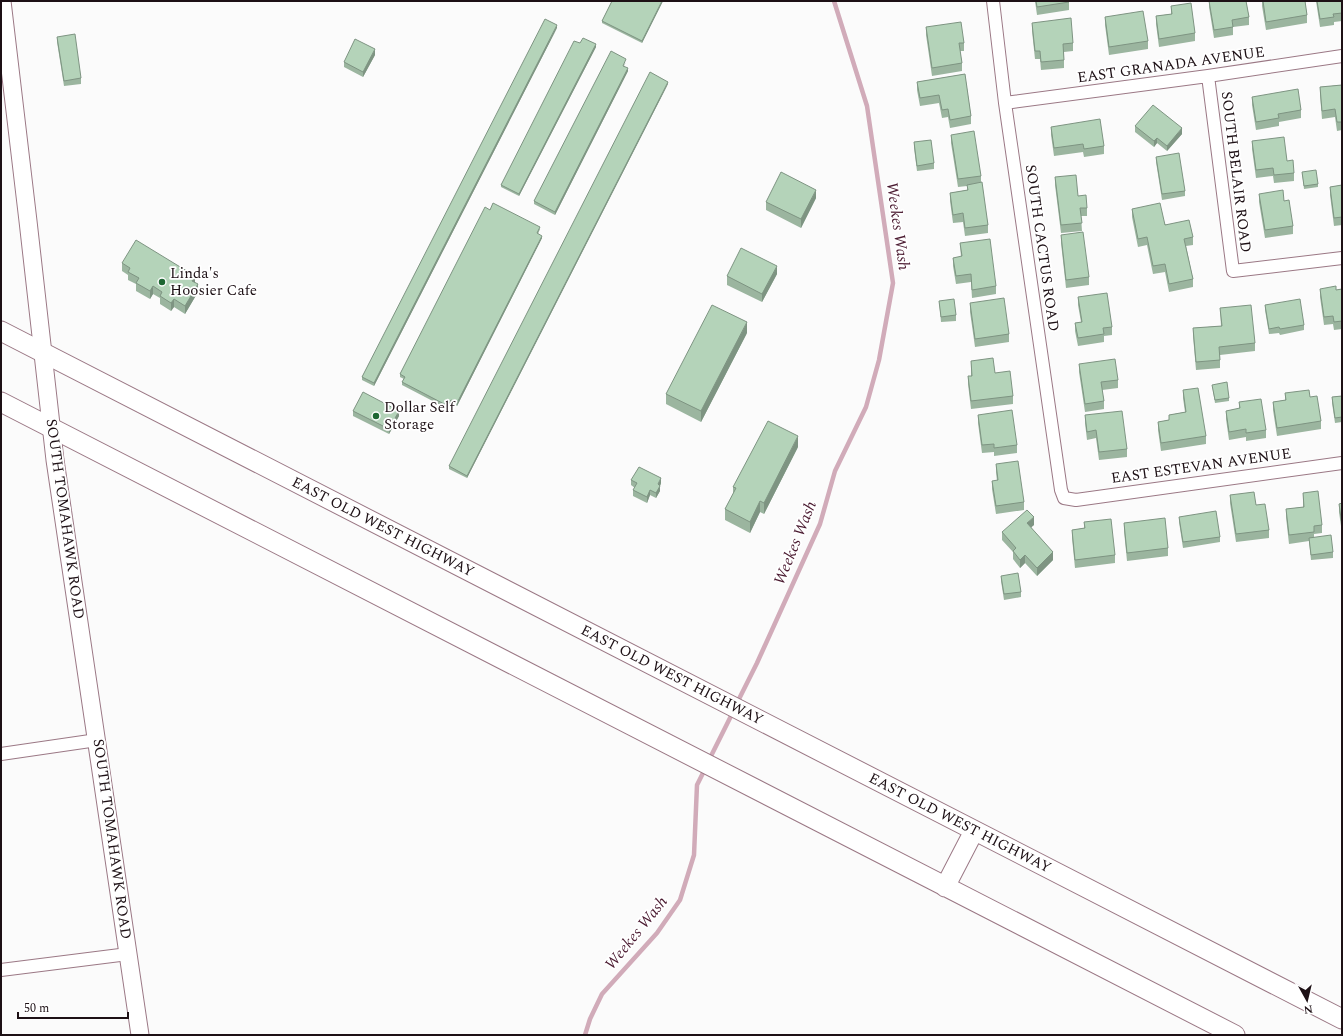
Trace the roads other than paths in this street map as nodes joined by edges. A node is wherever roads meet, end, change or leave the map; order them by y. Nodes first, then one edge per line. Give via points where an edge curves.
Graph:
1 (2, 1) edge
2 (993, 1) edge
3 (1342, 56) edge
4 (1208, 76) junction
5 (1004, 104) junction
6 (1342, 258) edge
7 (1, 331) edge
8 (43, 352) junction
9 (1, 402) edge
10 (51, 428) junction
11 (1342, 463) edge
12 (1064, 498) joint
13 (97, 740) junction
14 (1, 754) edge
15 (974, 831) junction
16 (945, 887) junction
17 (128, 954) junction
18 (1, 970) edge
19 (1342, 1019) edge
20 (140, 1035) edge
21 (1235, 1035) edge

1 - 8 main road, SOUTH TOMAHAWK ROAD
2 - 5 street, SOUTH CACTUS ROAD
3 - 4 street, EAST GRANADA AVENUE
4 - 5 street, EAST GRANADA AVENUE
4 - 6 street, SOUTH BELAIR ROAD via 1233,271
5 - 12 street, SOUTH CACTUS ROAD via 1060,490
7 - 8 main road, EAST OLD WEST HIGHWAY
8 - 10 main road, SOUTH TOMAHAWK ROAD
8 - 15 main road, EAST OLD WEST HIGHWAY
9 - 10 main road
10 - 13 main road, SOUTH TOMAHAWK ROAD
10 - 16 main road
11 - 12 street, EAST ESTEVAN AVENUE via 1076,500
13 - 14 street
13 - 17 main road, SOUTH TOMAHAWK ROAD
15 - 16 main road
15 - 19 main road, EAST OLD WEST HIGHWAY
16 - 21 main road
17 - 18 street
17 - 20 main road, SOUTH TOMAHAWK ROAD

